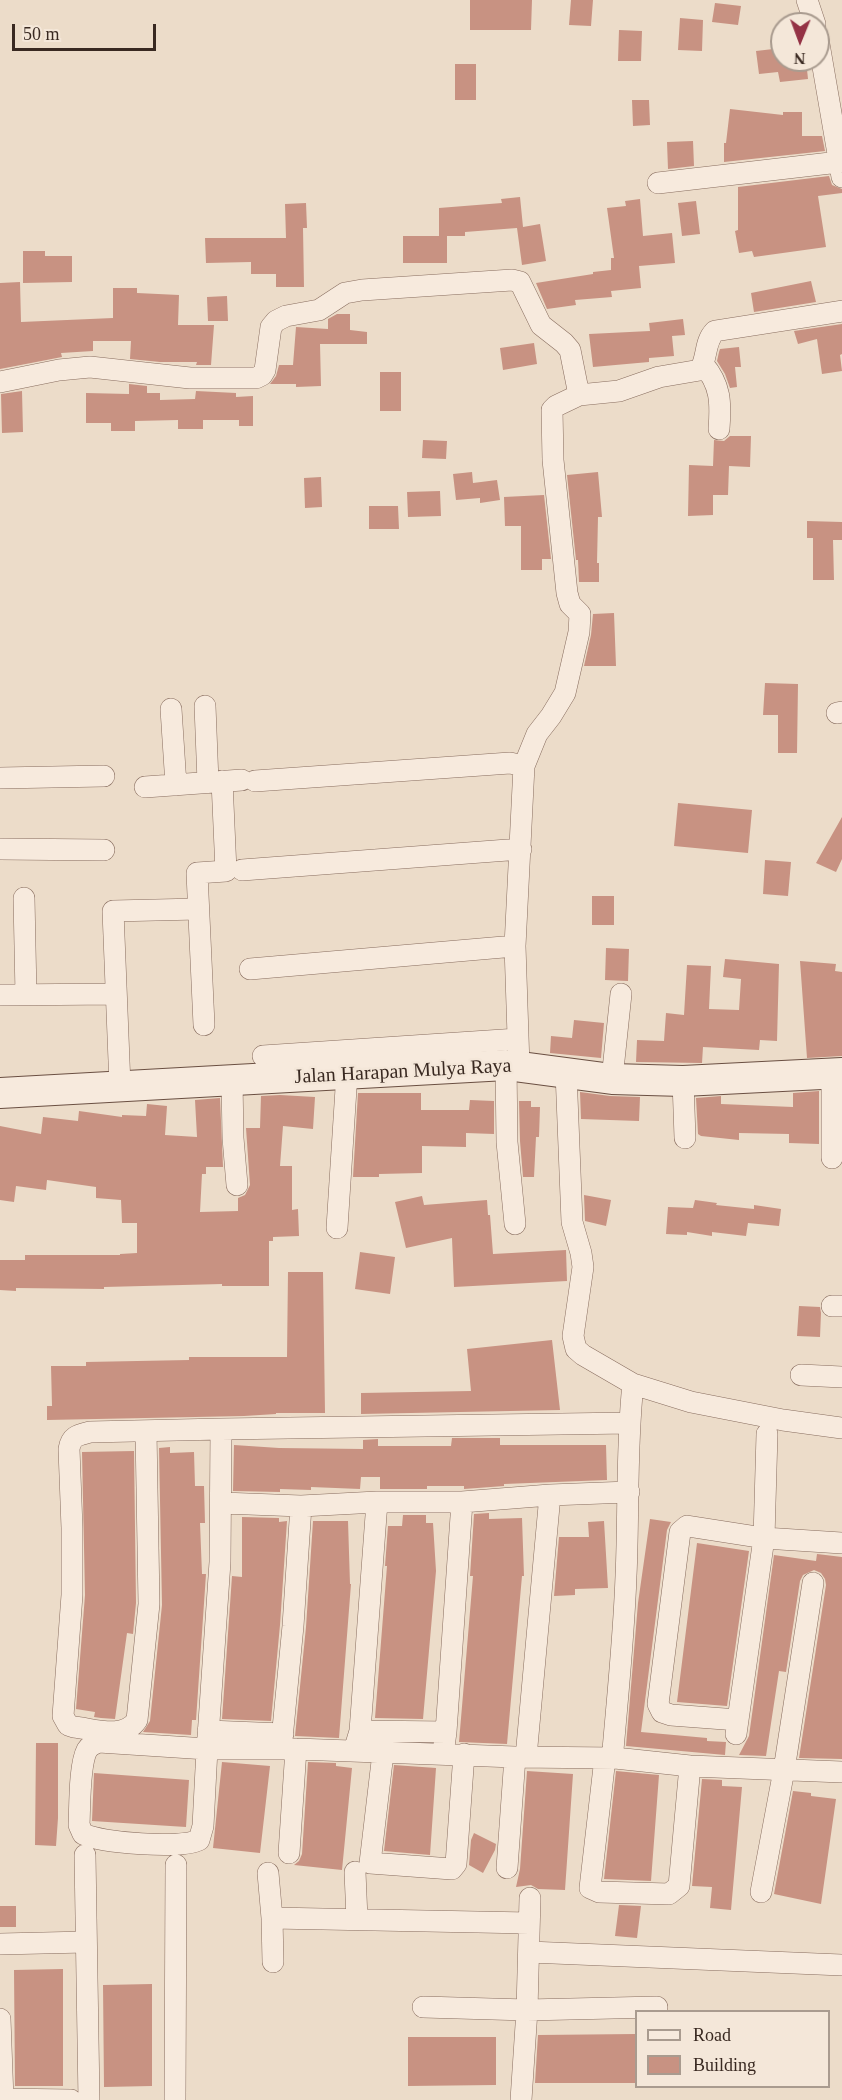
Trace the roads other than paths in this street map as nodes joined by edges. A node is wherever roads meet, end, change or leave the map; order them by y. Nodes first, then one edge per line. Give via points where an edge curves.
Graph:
1 (824, 72) edge
2 (841, 170) edge
3 (658, 183) dead end
4 (842, 311) edge
5 (703, 364) junction
6 (0, 382) edge
7 (579, 394) junction
8 (719, 429) dead end
9 (205, 706) dead end
10 (171, 709) dead end
11 (524, 766) junction
12 (104, 776) dead end
13 (0, 778) edge
14 (232, 781) junction
15 (176, 785) junction
16 (145, 787) dead end
17 (0, 849) edge
18 (521, 849) junction
19 (104, 850) dead end
20 (242, 870) dead end
21 (24, 898) dead end
22 (198, 909) junction
23 (515, 946) junction
24 (250, 969) dead end
25 (116, 994) junction
26 (621, 994) dead end
27 (0, 995) edge
28 (26, 995) junction
29 (204, 1025) dead end
30 (263, 1056) dead end
31 (515, 1057) junction
32 (566, 1072) junction
33 (347, 1073) junction
34 (837, 1073) edge
35 (612, 1078) junction
36 (232, 1081) junction
37 (683, 1081) junction
38 (120, 1086) junction
39 (0, 1093) edge
40 (685, 1138) dead end
41 (832, 1158) dead end
42 (237, 1185) dead end
43 (515, 1224) dead end
44 (337, 1228) dead end
45 (801, 1375) dead end
46 (842, 1377) edge
47 (633, 1384) junction
48 (629, 1423) junction
49 (842, 1428) edge
50 (221, 1429) junction
51 (146, 1431) junction
52 (767, 1434) dead end
53 (629, 1492) junction
54 (550, 1495) junction
55 (377, 1502) junction
56 (462, 1502) junction
57 (222, 1503) junction
58 (301, 1506) junction
59 (764, 1538) junction
60 (842, 1544) edge
61 (813, 1583) dead end
62 (447, 1732) junction
63 (208, 1740) junction
64 (357, 1741) junction
65 (287, 1744) junction
66 (383, 1753) junction
67 (453, 1754) junction
68 (520, 1757) junction
69 (610, 1758) junction
70 (690, 1766) junction
71 (784, 1770) junction
72 (842, 1772) edge
73 (290, 1853) dead end
74 (85, 1855) dead end
75 (176, 1865) dead end
76 (507, 1868) dead end
77 (355, 1872) dead end
78 (268, 1874) dead end
79 (761, 1892) dead end
80 (530, 1898) dead end
81 (272, 1918) junction
82 (357, 1919) junction
83 (529, 1923) junction
84 (86, 1942) junction
85 (0, 1944) edge
86 (529, 1952) junction
87 (273, 1962) dead end
88 (842, 1965) edge
89 (423, 2007) dead end
90 (657, 2007) dead end
91 (527, 2010) junction
92 (0, 2019) edge
93 (2, 2099) edge
94 (71, 2100) edge
95 (89, 2100) edge
96 (175, 2100) edge
97 (521, 2100) edge

1 - 2 street
2 - 3 street
4 - 5 street via 715,330 708,339
5 - 7 street via 697,371 658,377 619,391
5 - 8 street via 714,376 718,391
6 - 7 street via 90,368 190,378 256,378 265,370 271,327 276,321 319,310 345,293 512,280 520,282 541,325 570,350
7 - 11 street via 552,410 553,460 567,593 570,604 580,614 580,626 565,693 537,734
9 - 14 street
10 - 15 street
11 - 14 street via 510,763
11 - 18 street
12 - 13 street
14 - 15 street
14 - 22 street via 226,871 197,873
15 - 16 street
17 - 19 street
18 - 20 street
18 - 23 street
21 - 28 street
22 - 25 street via 113,911
22 - 29 street
23 - 24 street
23 - 31 street
25 - 28 street
25 - 38 street
26 - 35 street
27 - 28 street
30 - 31 street
31 - 32 street, Jalan Harapan Mulya Raya
31 - 33 street, Jalan Harapan Mulya Raya
31 - 43 street via 507,1142
32 - 35 street, Jalan Harapan Mulya Raya
32 - 47 street via 572,1222 583,1267 573,1336 583,1355
33 - 36 street, Jalan Harapan Mulya Raya
33 - 44 street
34 - 37 street, Jalan Harapan Mulya Raya
34 - 41 street
35 - 37 street, Jalan Harapan Mulya Raya
36 - 38 street, Jalan Harapan Mulya Raya
36 - 42 street
37 - 40 street
38 - 39 street, Jalan Harapan Mulya Raya
45 - 46 street
47 - 48 street
47 - 49 street via 691,1402
48 - 50 street
48 - 53 street
50 - 51 street
50 - 57 street
51 - 51 street via 90,1432 71,1440 72,1595 63,1716 74,1727 118,1732 127,1730 137,1720 148,1604
52 - 59 street
53 - 54 street
53 - 69 street via 625,1600
54 - 56 street
54 - 68 street
55 - 56 street
55 - 58 street
55 - 64 street
56 - 62 street
57 - 58 street
57 - 63 street
58 - 65 street
59 - 59 street via 687,1526 680,1532 658,1704 662,1712 737,1727
59 - 60 street
61 - 71 street
62 - 64 street
62 - 67 street
63 - 63 street via 99,1742 91,1746 84,1762 79,1826 83,1834 104,1841 183,1845 199,1840
63 - 65 street
64 - 65 street
64 - 66 street
65 - 73 street
66 - 67 street
66 - 67 street via 370,1863 452,1869 456,1864
67 - 68 street
68 - 69 street
68 - 76 street
69 - 70 street
69 - 70 street via 590,1888 599,1892 669,1894 679,1886
70 - 71 street
71 - 72 street
71 - 79 street
74 - 84 street
75 - 96 street
77 - 82 street
78 - 81 street
80 - 83 street
81 - 82 street
81 - 87 street
82 - 83 street
83 - 86 street
84 - 85 street
84 - 95 street
86 - 88 street
86 - 91 street
89 - 91 street
90 - 91 street
91 - 97 street
92 - 93 street
93 - 94 street

